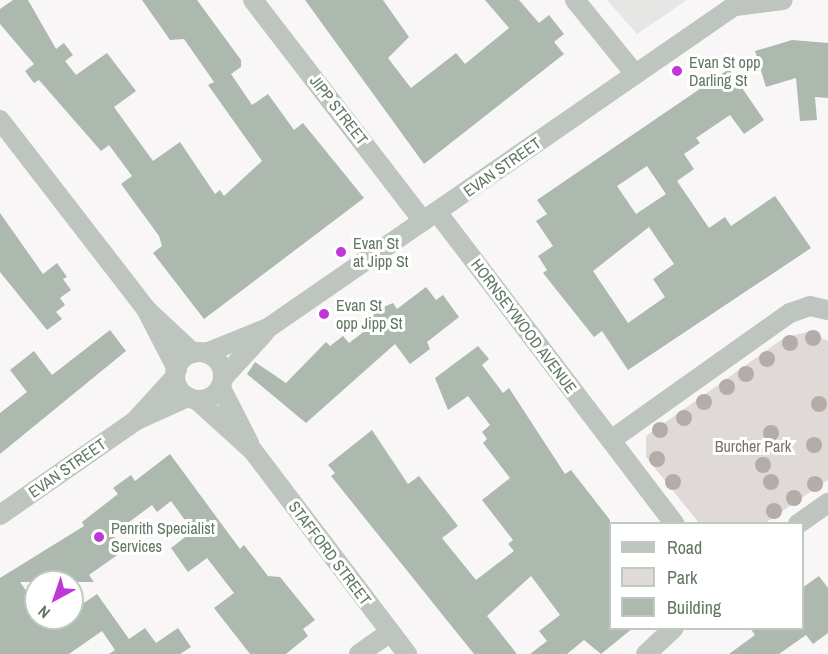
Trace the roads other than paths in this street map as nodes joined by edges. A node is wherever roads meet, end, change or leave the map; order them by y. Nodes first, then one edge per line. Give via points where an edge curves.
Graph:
1 (254, 0) edge
2 (575, 0) edge
3 (783, 0) edge
4 (739, 3) edge
5 (635, 74) junction
6 (0, 120) edge
7 (430, 216) junction
8 (146, 309) junction
9 (828, 310) edge
10 (268, 328) junction
11 (199, 353) junction
12 (176, 373) junction
13 (222, 383) junction
14 (192, 399) junction
15 (135, 421) junction
16 (611, 440) junction
17 (253, 451) junction
18 (828, 503) edge
19 (0, 515) edge
20 (673, 522) edge
21 (801, 522) edge
22 (672, 630) edge
23 (390, 632) junction
24 (359, 654) edge
25 (407, 654) edge
26 (646, 654) edge

1 - 7 street, JIPP STREET
2 - 5 street
3 - 4 street, EVAN STREET
4 - 5 street, EVAN STREET
5 - 7 street, EVAN STREET
6 - 8 street
7 - 10 street, EVAN STREET
7 - 16 street, HORNSEYWOOD AVENUE
8 - 11 street
8 - 12 street
9 - 16 street via 810,306 790,313
10 - 11 street, EVAN STREET
10 - 13 street, EVAN STREET
11 - 12 street, EVAN STREET
11 - 13 street, STAFFORD STREET via 217,360
12 - 14 street, STAFFORD STREET
12 - 15 street, EVAN STREET
13 - 14 street, EVAN STREET
13 - 17 street, STAFFORD STREET
14 - 15 street, EVAN STREET
14 - 17 street, STAFFORD STREET
15 - 19 street, EVAN STREET
16 - 20 street, HORNSEYWOOD AVENUE
17 - 23 street, STAFFORD STREET
18 - 21 street
22 - 26 street
23 - 24 street
23 - 25 street, STAFFORD STREET

